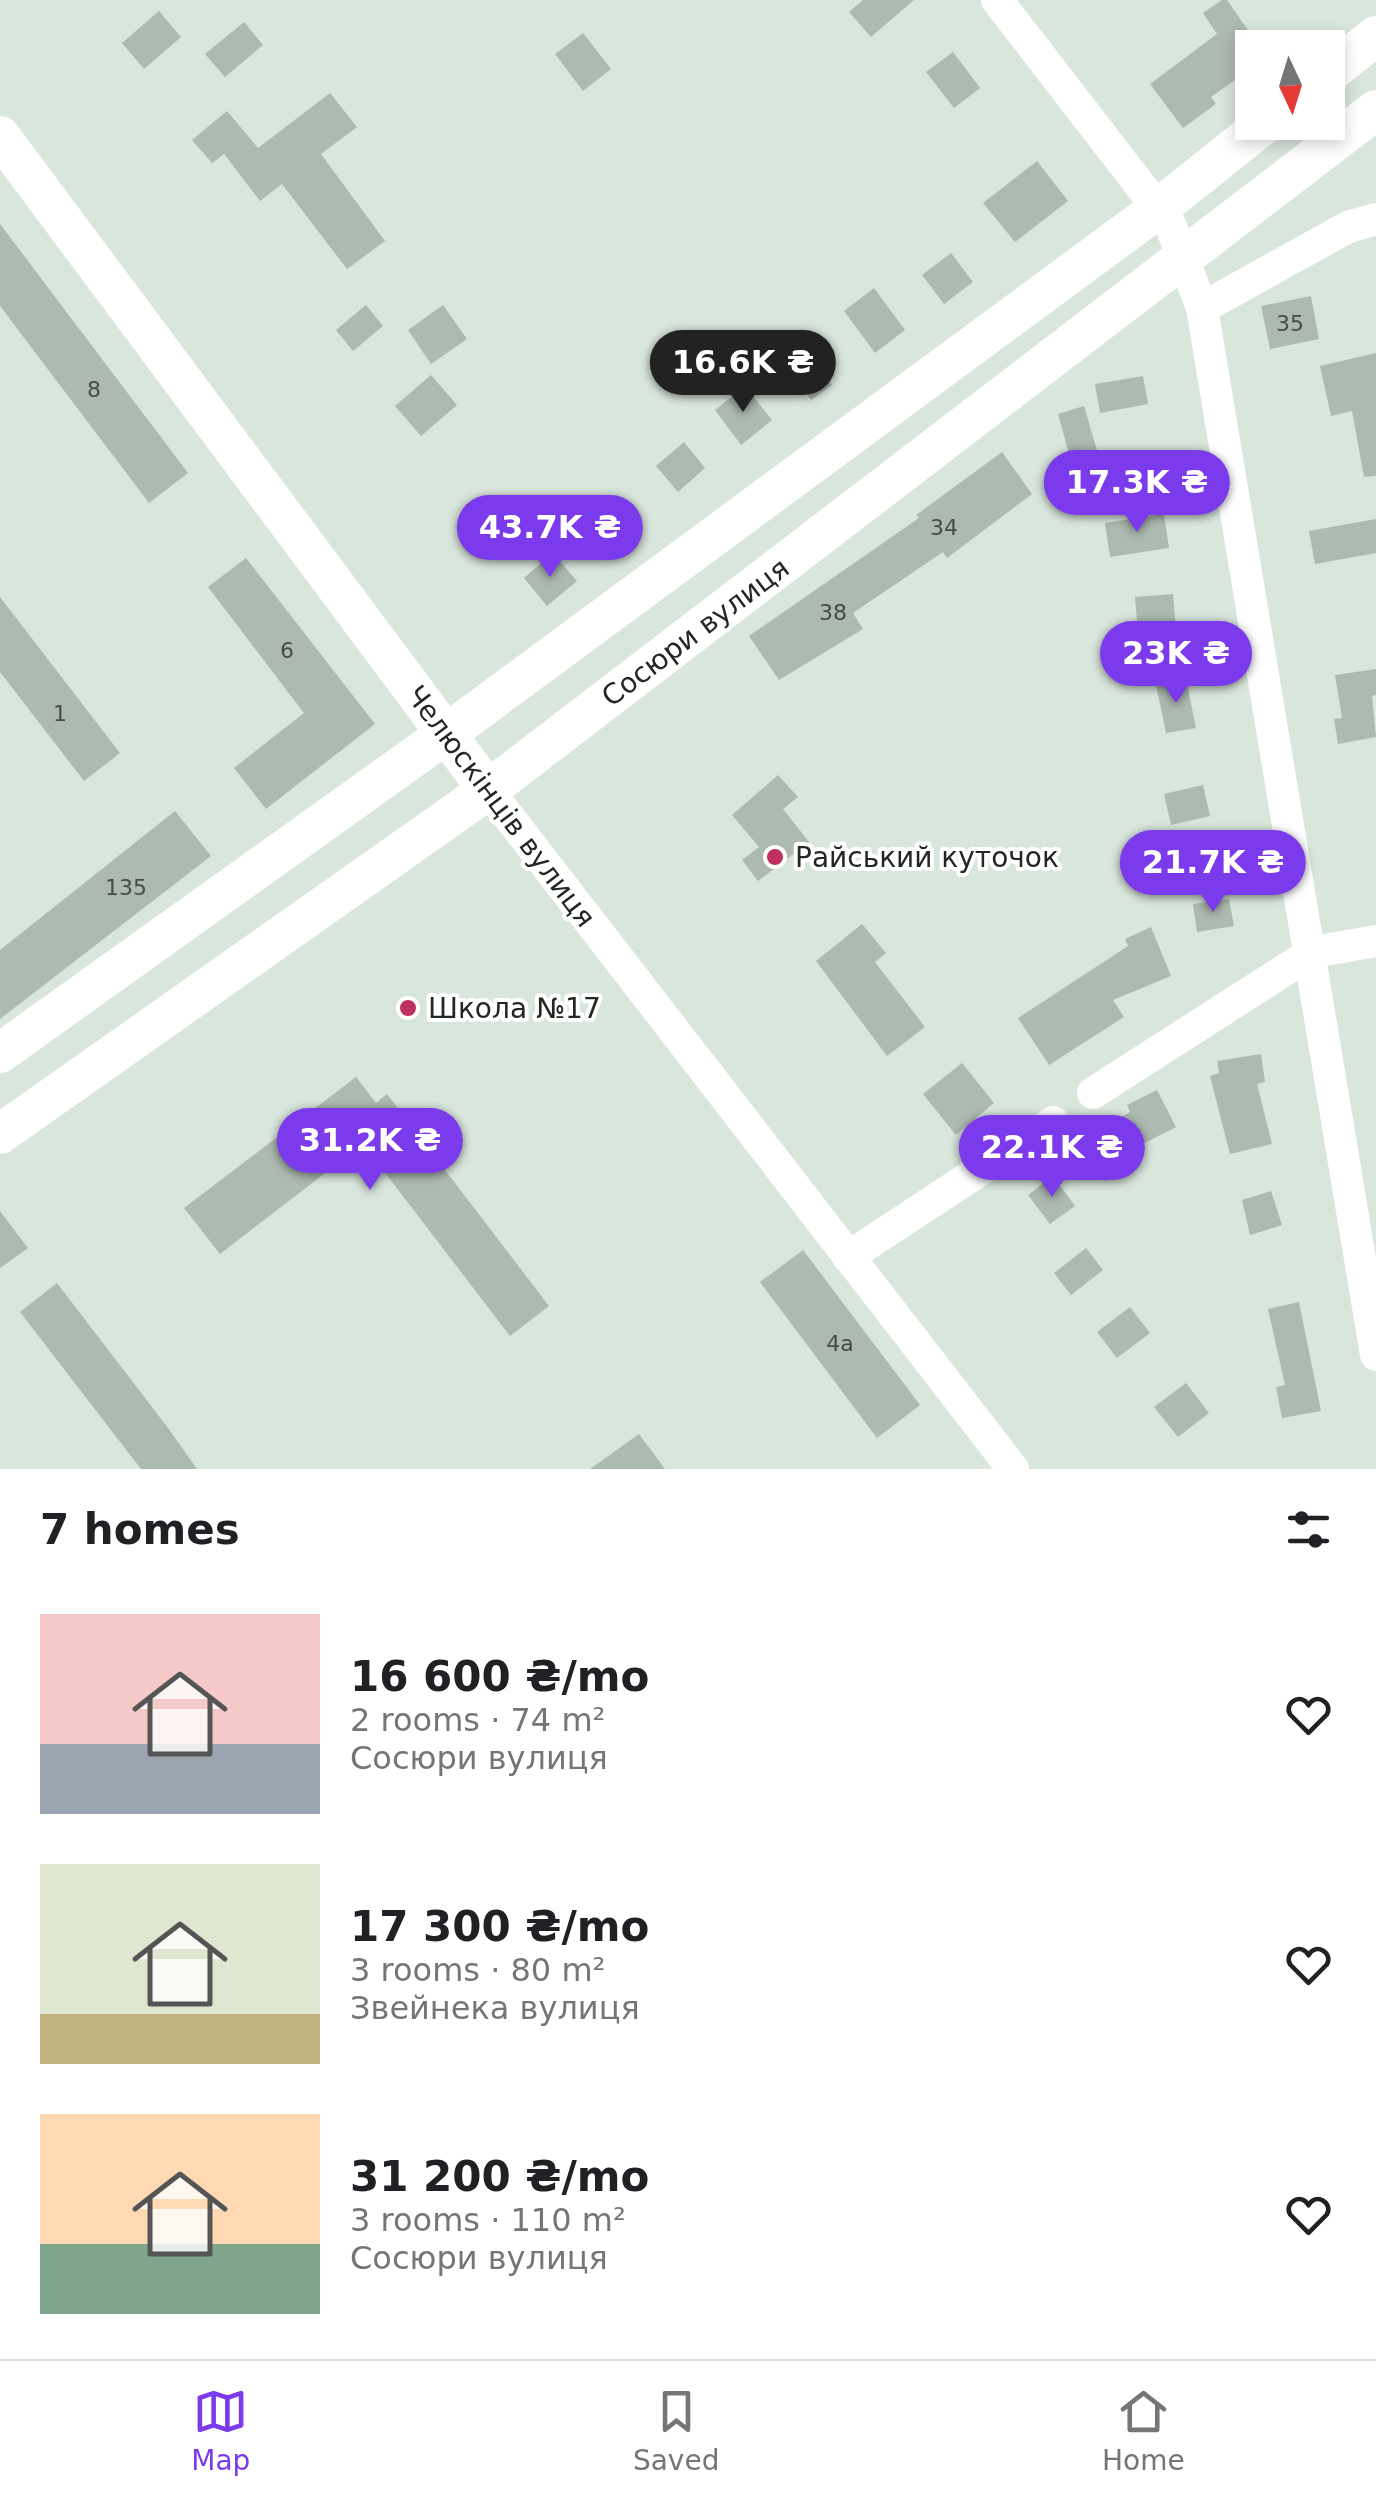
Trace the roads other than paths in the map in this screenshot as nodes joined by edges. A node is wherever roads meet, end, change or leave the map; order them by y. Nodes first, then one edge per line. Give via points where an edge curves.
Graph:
1 (997, 0) edge
2 (1376, 36) edge
3 (1345, 61) edge
4 (1376, 110) edge
5 (0, 136) edge
6 (1244, 140) edge
7 (1159, 208) junction
8 (1376, 219) edge
9 (1184, 260) junction
10 (1202, 308) junction
11 (446, 734) junction
12 (488, 790) junction
13 (1376, 942) edge
14 (1313, 952) junction
15 (0, 1054) edge
16 (1092, 1093) dead end
17 (1053, 1122) dead end
18 (0, 1134) edge
19 (848, 1257) junction
20 (1376, 1354) edge
21 (1013, 1469) edge

1 - 7 street
2 - 3 street
4 - 9 street, Сосюри вулиця
5 - 11 street, Челюскінців вулиця
6 - 7 street
7 - 9 street
7 - 11 street
8 - 10 street
9 - 10 street
9 - 12 street, Сосюри вулиця
10 - 14 street
11 - 12 street, Челюскінців вулиця
11 - 15 street
12 - 18 street, Сосюри вулиця
12 - 19 street, Челюскінців вулиця
13 - 14 street
14 - 16 street
14 - 20 street
17 - 19 street
19 - 21 street, Челюскінців вулиця

